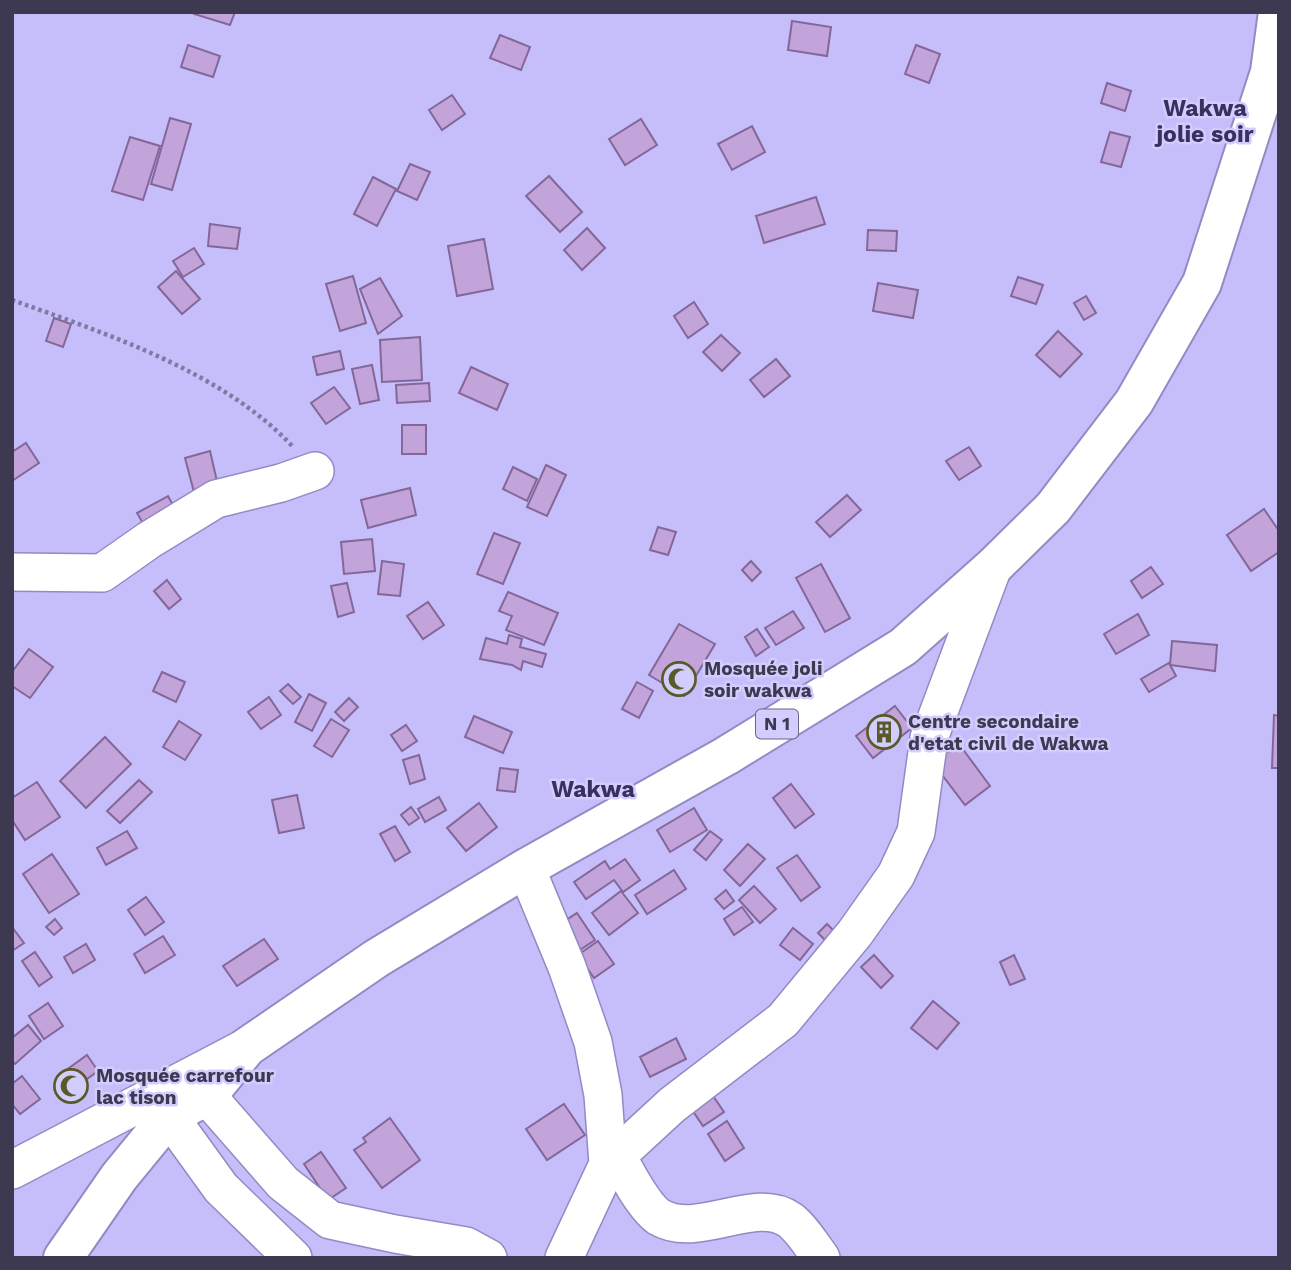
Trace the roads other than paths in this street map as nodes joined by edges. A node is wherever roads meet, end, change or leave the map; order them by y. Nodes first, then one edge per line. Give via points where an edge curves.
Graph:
1 (1278, 12) edge
2 (315, 471) road end
3 (993, 567) junction
4 (12, 572) edge
5 (526, 868) junction
6 (247, 1047) junction
7 (603, 1095) junction
8 (207, 1096) junction
9 (671, 1105) junction
10 (169, 1116) junction
11 (612, 1159) junction
12 (12, 1170) edge
13 (63, 1258) edge
14 (293, 1258) edge
15 (488, 1258) edge
16 (564, 1258) edge
17 (821, 1258) edge

1 - 3 highway, N 1 via 1270,72 1202,283 1134,402 1053,508
2 - 4 street via 216,499 102,573
3 - 5 highway, N 1 via 903,647 726,756
3 - 9 street via 929,738 916,832 896,875 783,1020
5 - 6 highway, N 1 via 376,958
5 - 7 street via 593,1042
6 - 8 highway, N 1
6 - 12 street
7 - 9 street via 648,1108
7 - 11 street
8 - 10 highway, N 1
8 - 15 street via 283,1183 330,1220 466,1246
9 - 11 street
10 - 13 highway, N 1
10 - 14 street via 221,1188
11 - 16 street
11 - 17 street via 658,1216 708,1223 764,1212 789,1219

